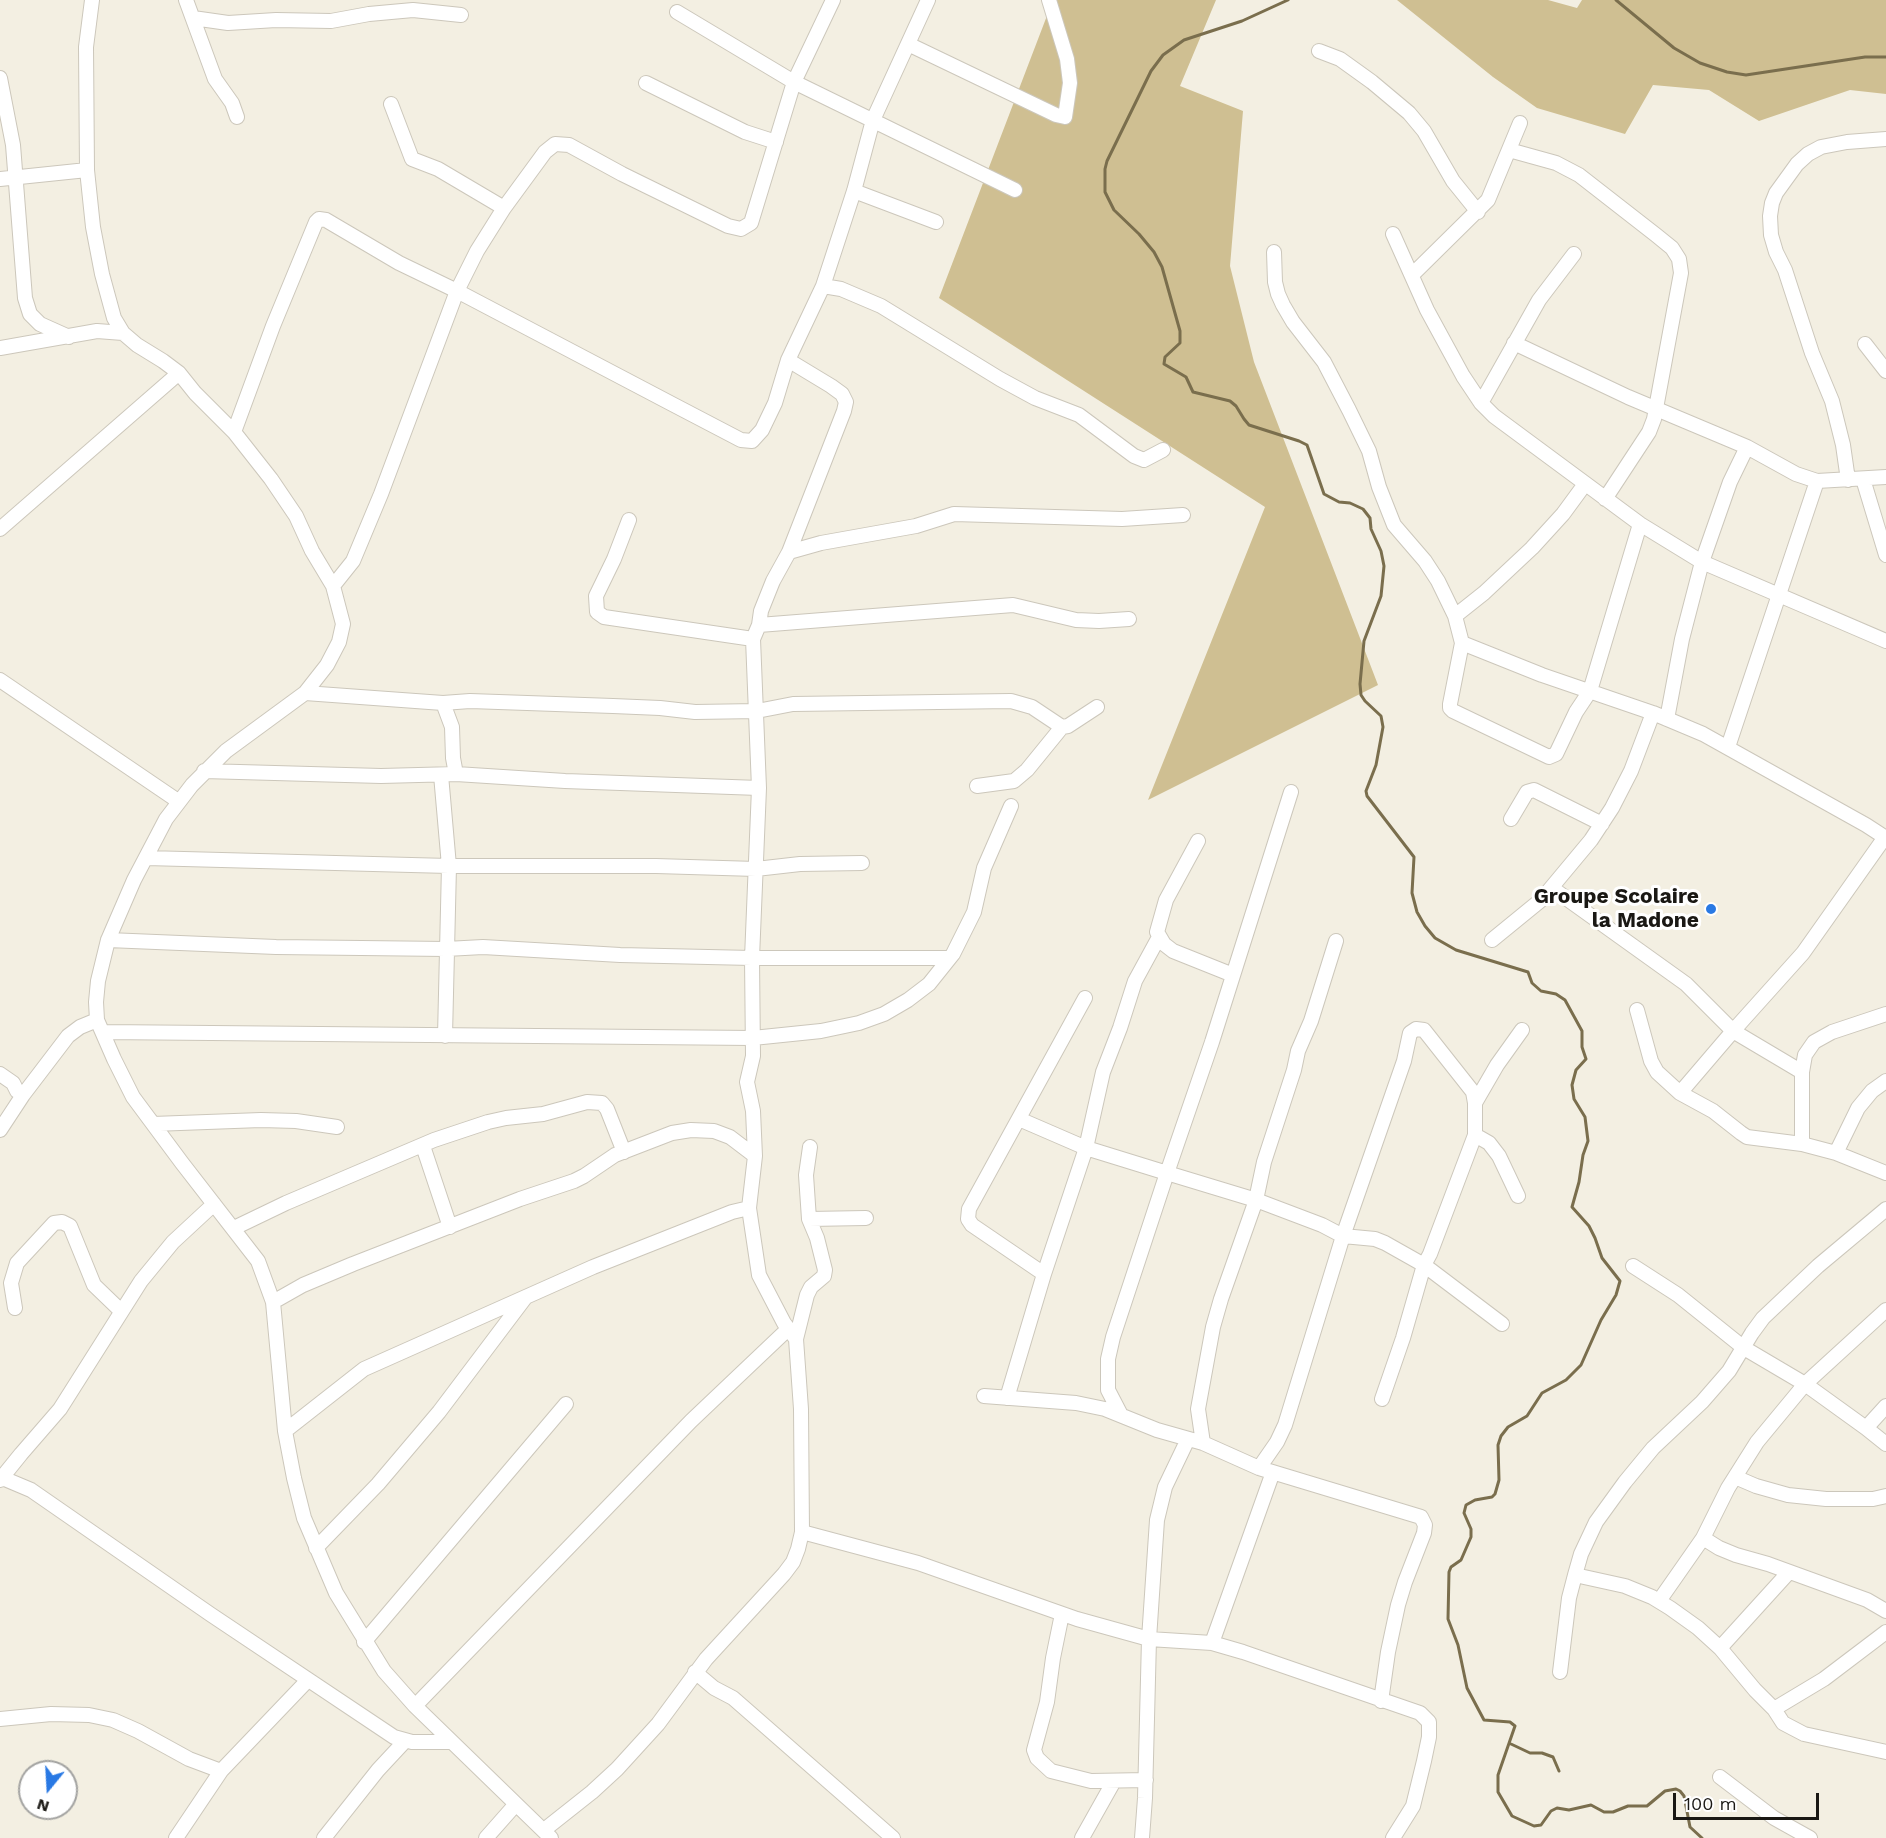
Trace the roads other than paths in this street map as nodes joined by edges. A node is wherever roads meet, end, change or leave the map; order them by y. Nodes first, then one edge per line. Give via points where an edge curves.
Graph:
1 (92, 0) edge
2 (186, 0) edge
3 (832, 0) edge
4 (928, 0) edge
5 (1049, 0) edge
6 (367, 7) edge
7 (677, 12) dead end
8 (461, 15) dead end
9 (193, 18) junction
10 (908, 44) junction
11 (1319, 51) dead end
12 (0, 78) edge
13 (794, 82) junction
14 (646, 83) dead end
15 (392, 104) dead end
16 (237, 117) dead end
17 (873, 120) junction
18 (1520, 123) dead end
19 (1886, 139) edge
20 (776, 142) junction
21 (1509, 150) junction
22 (87, 170) junction
23 (16, 177) junction
24 (0, 179) edge
25 (1015, 190) dead end
26 (854, 191) junction
27 (504, 208) junction
28 (1478, 212) junction
29 (936, 222) dead end
30 (1393, 234) dead end
31 (1274, 252) dead end
32 (1574, 254) dead end
33 (1412, 275) junction
34 (823, 286) junction
35 (457, 291) junction
36 (123, 333) junction
37 (69, 337) junction
38 (1514, 343) junction
39 (1865, 344) dead end
40 (0, 348) edge
41 (788, 360) junction
42 (1886, 371) edge
43 (179, 373) junction
44 (1480, 403) junction
45 (1657, 408) junction
46 (234, 432) junction
47 (1746, 447) junction
48 (1163, 450) dead end
49 (1886, 477) edge
50 (1863, 479) junction
51 (1848, 480) junction
52 (1817, 481) junction
53 (1585, 484) junction
54 (1605, 499) junction
55 (1183, 515) dead end
56 (629, 520) dead end
57 (1640, 524) junction
58 (0, 529) edge
59 (789, 552) junction
60 (1886, 555) edge
61 (1702, 562) junction
62 (333, 586) junction
63 (1779, 595) junction
64 (1455, 616) junction
65 (1129, 619) dead end
66 (759, 625) junction
67 (753, 639) junction
68 (1886, 641) edge
69 (1462, 643) junction
70 (0, 680) edge
71 (1590, 691) junction
72 (305, 693) junction
73 (443, 703) junction
74 (1097, 707) dead end
75 (757, 711) junction
76 (1653, 713) junction
77 (1667, 719) junction
78 (1062, 727) junction
79 (1728, 747) junction
80 (204, 771) junction
81 (456, 774) junction
82 (441, 776) junction
83 (977, 786) dead end
84 (759, 788) junction
85 (1291, 792) dead end
86 (178, 801) junction
87 (1011, 806) dead end
88 (1511, 819) dead end
89 (1602, 824) junction
90 (1886, 838) edge
91 (1198, 841) dead end
92 (146, 858) junction
93 (862, 863) dead end
94 (449, 866) junction
95 (756, 869) junction
96 (1552, 888) junction
97 (1159, 938) junction
98 (108, 940) junction
99 (1492, 940) dead end
100 (1336, 941) dead end
101 (446, 949) junction
102 (752, 958) junction
103 (949, 958) junction
104 (1233, 975) junction
105 (1085, 998) dead end
106 (1637, 1010) dead end
107 (1886, 1014) edge
108 (100, 1026) junction
109 (1522, 1030) dead end
110 (1733, 1031) junction
111 (445, 1036) junction
112 (753, 1038) junction
113 (1802, 1072) junction
114 (0, 1074) edge
115 (1886, 1081) edge
116 (1680, 1093) junction
117 (24, 1095) junction
118 (1476, 1103) junction
119 (1019, 1119) junction
120 (153, 1124) junction
121 (338, 1126) dead end
122 (0, 1130) edge
123 (1475, 1135) junction
124 (1802, 1144) junction
125 (423, 1146) junction
126 (810, 1147) dead end
127 (1086, 1148) junction
128 (624, 1152) junction
129 (1836, 1153) junction
130 (755, 1156) junction
131 (1167, 1173) junction
132 (1886, 1173) edge
133 (1518, 1196) dead end
134 (1256, 1200) junction
135 (214, 1204) junction
136 (749, 1208) junction
137 (1886, 1209) edge
138 (866, 1218) dead end
139 (809, 1219) junction
140 (450, 1227) junction
141 (234, 1228) junction
142 (1343, 1236) junction
143 (1424, 1265) junction
144 (1633, 1266) dead end
145 (1044, 1274) junction
146 (527, 1297) junction
147 (273, 1302) junction
148 (15, 1308) dead end
149 (1886, 1310) edge
150 (121, 1311) junction
151 (1502, 1324) dead end
152 (792, 1334) junction
153 (1744, 1348) junction
154 (1805, 1384) junction
155 (984, 1396) dead end
156 (1007, 1398) junction
157 (1382, 1399) dead end
158 (566, 1404) dead end
159 (1886, 1406) edge
160 (1121, 1415) junction
161 (1866, 1428) junction
162 (285, 1431) junction
163 (1188, 1439) junction
164 (1203, 1443) junction
165 (1886, 1444) edge
166 (1259, 1468) junction
167 (1273, 1472) junction
168 (1735, 1477) junction
169 (1, 1478) edge
170 (1886, 1496) edge
171 (802, 1532) junction
172 (1703, 1538) junction
173 (316, 1548) junction
174 (1789, 1572) junction
175 (1575, 1575) junction
176 (1659, 1601) junction
177 (1886, 1611) edge
178 (1062, 1614) junction
179 (1885, 1634) edge
180 (1149, 1639) junction
181 (364, 1642) junction
182 (1212, 1643) junction
183 (1720, 1648) junction
184 (695, 1672) junction
185 (1560, 1672) dead end
186 (308, 1680) junction
187 (1382, 1701) junction
188 (415, 1706) junction
189 (1774, 1709) junction
190 (0, 1719) edge
191 (405, 1741) junction
192 (452, 1742) junction
193 (1886, 1752) edge
194 (221, 1771) junction
195 (1720, 1777) dead end
196 (1146, 1780) junction
197 (1114, 1781) junction
198 (516, 1803) junction
199 (547, 1834) edge
200 (176, 1838) edge
201 (324, 1838) edge
202 (486, 1838) edge
203 (894, 1838) edge
204 (1082, 1838) edge
205 (1142, 1838) edge
206 (1393, 1838) edge
207 (1810, 1838) edge

1 - 22 street via 86,47
2 - 9 street
3 - 13 street
4 - 10 street
5 - 10 street via 1067,59 1070,83 1065,117
6 - 8 street
6 - 9 street via 331,21 228,23
7 - 13 street
9 - 16 street via 215,79
10 - 17 street
11 - 28 street via 1340,59 1409,113
12 - 23 street
13 - 17 street
13 - 20 street
14 - 20 street via 745,132
15 - 27 street via 412,159 438,169
17 - 25 street
17 - 26 street
18 - 21 street
19 - 51 street via 1839,143 1808,154 1776,193 1770,216 1776,252 1832,401
20 - 27 street via 751,224 741,229 643,185 569,145 555,144 545,152
21 - 28 street via 1488,200
21 - 45 street via 1556,162 1579,175 1656,235 1678,259 1681,273
22 - 23 street
22 - 36 street via 102,274 114,318
23 - 24 street
23 - 37 street via 25,298 30,314 40,324
26 - 29 street
26 - 34 street
27 - 35 street
28 - 33 street
30 - 33 street
31 - 64 street via 1275,282 1283,305 1323,362 1349,410 1369,451 1394,525 1438,580
32 - 38 street via 1539,300
33 - 44 street via 1427,310
34 - 41 street
34 - 48 street via 841,288 881,306 1000,379 1079,415 1134,456 1144,460
35 - 41 street via 741,440 752,441 762,430 775,404
35 - 46 street via 319,219 273,326
35 - 62 street via 353,561
36 - 37 street via 97,331
36 - 43 street
37 - 40 street
38 - 44 street
38 - 45 street
39 - 42 street
41 - 59 street via 831,386 846,402
43 - 46 street
43 - 58 street
44 - 53 street
45 - 47 street
45 - 54 street via 1649,432
46 - 62 street via 296,516
47 - 52 street
47 - 61 street
49 - 50 street
50 - 51 street
50 - 60 street
51 - 52 street
52 - 63 street
53 - 54 street
53 - 64 street via 1532,548
54 - 57 street
55 - 59 street via 1122,519 954,514 916,526
56 - 67 street via 596,596 597,612 604,617
57 - 61 street
57 - 71 street
59 - 66 street via 773,581
61 - 63 street
61 - 77 street
62 - 72 street via 343,624 339,642
63 - 68 street
63 - 79 street
64 - 69 street
65 - 66 street via 1076,620 1013,605
66 - 67 street
67 - 75 street
69 - 71 street
69 - 71 street via 1450,708 1549,757 1556,754
70 - 86 street
71 - 76 street
72 - 73 street
72 - 80 street
73 - 75 street
73 - 81 street via 452,727
74 - 78 street
75 - 78 street via 793,704 1011,701 1032,706
75 - 84 street
76 - 77 street
76 - 89 street via 1630,771
77 - 79 street
78 - 83 street via 1028,770 1014,781
79 - 90 street
80 - 82 street
80 - 86 street
81 - 82 street
81 - 84 street
82 - 94 street
84 - 95 street
85 - 104 street
86 - 92 street
87 - 103 street via 984,868 974,912
88 - 89 street via 1527,792 1534,790
89 - 96 street
90 - 110 street via 1803,953
91 - 97 street via 1166,900 1157,932
92 - 94 street
92 - 98 street
93 - 95 street
94 - 95 street
94 - 101 street
95 - 102 street
96 - 99 street
96 - 110 street via 1686,984
97 - 104 street via 1173,951
97 - 127 street via 1135,981 1103,1072
98 - 101 street via 276,948
98 - 108 street via 96,1002
100 - 134 street via 1298,1051
101 - 102 street via 483,947
101 - 111 street
102 - 103 street
102 - 112 street
103 - 112 street via 929,984 884,1014 821,1031
104 - 131 street
105 - 119 street
106 - 116 street via 1651,1061 1665,1081
107 - 113 street via 1832,1032 1815,1042 1805,1055
108 - 111 street
108 - 117 street via 80,1027 68,1036
108 - 120 street via 134,1097
109 - 118 street
110 - 113 street
110 - 116 street
111 - 112 street
112 - 130 street via 747,1082
113 - 124 street
114 - 117 street
115 - 129 street via 1858,1108
116 - 124 street via 1713,1111 1747,1137
117 - 122 street
118 - 123 street
118 - 142 street via 1473,1092 1424,1030 1410,1033
119 - 127 street
119 - 145 street via 969,1209 968,1219
120 - 121 street via 261,1120
120 - 135 street
123 - 133 street via 1490,1143
123 - 143 street
124 - 129 street
125 - 128 street via 488,1122 595,1101 607,1109
125 - 140 street
125 - 141 street
126 - 139 street via 806,1175
127 - 131 street
127 - 145 street
128 - 130 street via 672,1133 691,1130 714,1131 730,1137
128 - 140 street via 574,1181
129 - 132 street
130 - 136 street
131 - 134 street
131 - 160 street via 1108,1359 1108,1390
134 - 142 street
134 - 164 street via 1213,1327 1198,1409
135 - 141 street
135 - 150 street via 173,1242
136 - 146 street via 593,1267
136 - 152 street via 759,1275
137 - 153 street via 1763,1318
138 - 139 street
139 - 152 street via 825,1270 807,1295
140 - 147 street via 343,1268
141 - 147 street via 258,1261
142 - 143 street via 1375,1239
142 - 166 street via 1285,1425
143 - 151 street
143 - 157 street
144 - 153 street via 1678,1295
145 - 156 street
146 - 162 street via 364,1369
146 - 173 street via 439,1412 378,1484
147 - 162 street
148 - 150 street via 11,1283 17,1263 54,1223 62,1222 70,1226 94,1284
149 - 154 street
150 - 169 street via 60,1410
152 - 171 street via 801,1409
152 - 188 street via 691,1421
153 - 154 street
153 - 175 street via 1702,1402 1653,1448 1625,1482 1596,1522
154 - 161 street
154 - 168 street
155 - 156 street
156 - 160 street via 1076,1403
158 - 181 street
159 - 161 street
160 - 163 street
161 - 165 street
162 - 173 street via 304,1518
163 - 164 street
163 - 180 street via 1160,1504
164 - 166 street
166 - 167 street
167 - 182 street
167 - 187 street via 1421,1517 1425,1525 1398,1605
168 - 170 street via 1788,1495 1873,1499
168 - 172 street
169 - 186 street via 31,1491
171 - 178 street via 918,1563
171 - 184 street via 793,1562 784,1574
172 - 174 street via 1736,1556
172 - 176 street
173 - 181 street
174 - 177 street via 1867,1600
174 - 183 street
175 - 176 street via 1625,1586
175 - 185 street
176 - 183 street
178 - 180 street
178 - 197 street via 1047,1702 1034,1750 1051,1771 1092,1781
179 - 189 street via 1824,1679
180 - 182 street
180 - 196 street
181 - 188 street
182 - 187 street
183 - 189 street
184 - 199 street via 658,1724 617,1769
184 - 203 street via 733,1698
186 - 191 street
186 - 194 street
187 - 206 street via 1420,1713 1429,1722 1413,1806
188 - 192 street
189 - 193 street via 1783,1723 1804,1734
190 - 194 street via 51,1713 113,1720
191 - 192 street
191 - 201 street
192 - 198 street
194 - 200 street
195 - 207 street via 1774,1818
196 - 197 street
196 - 205 street
197 - 204 street
198 - 199 street
198 - 202 street

